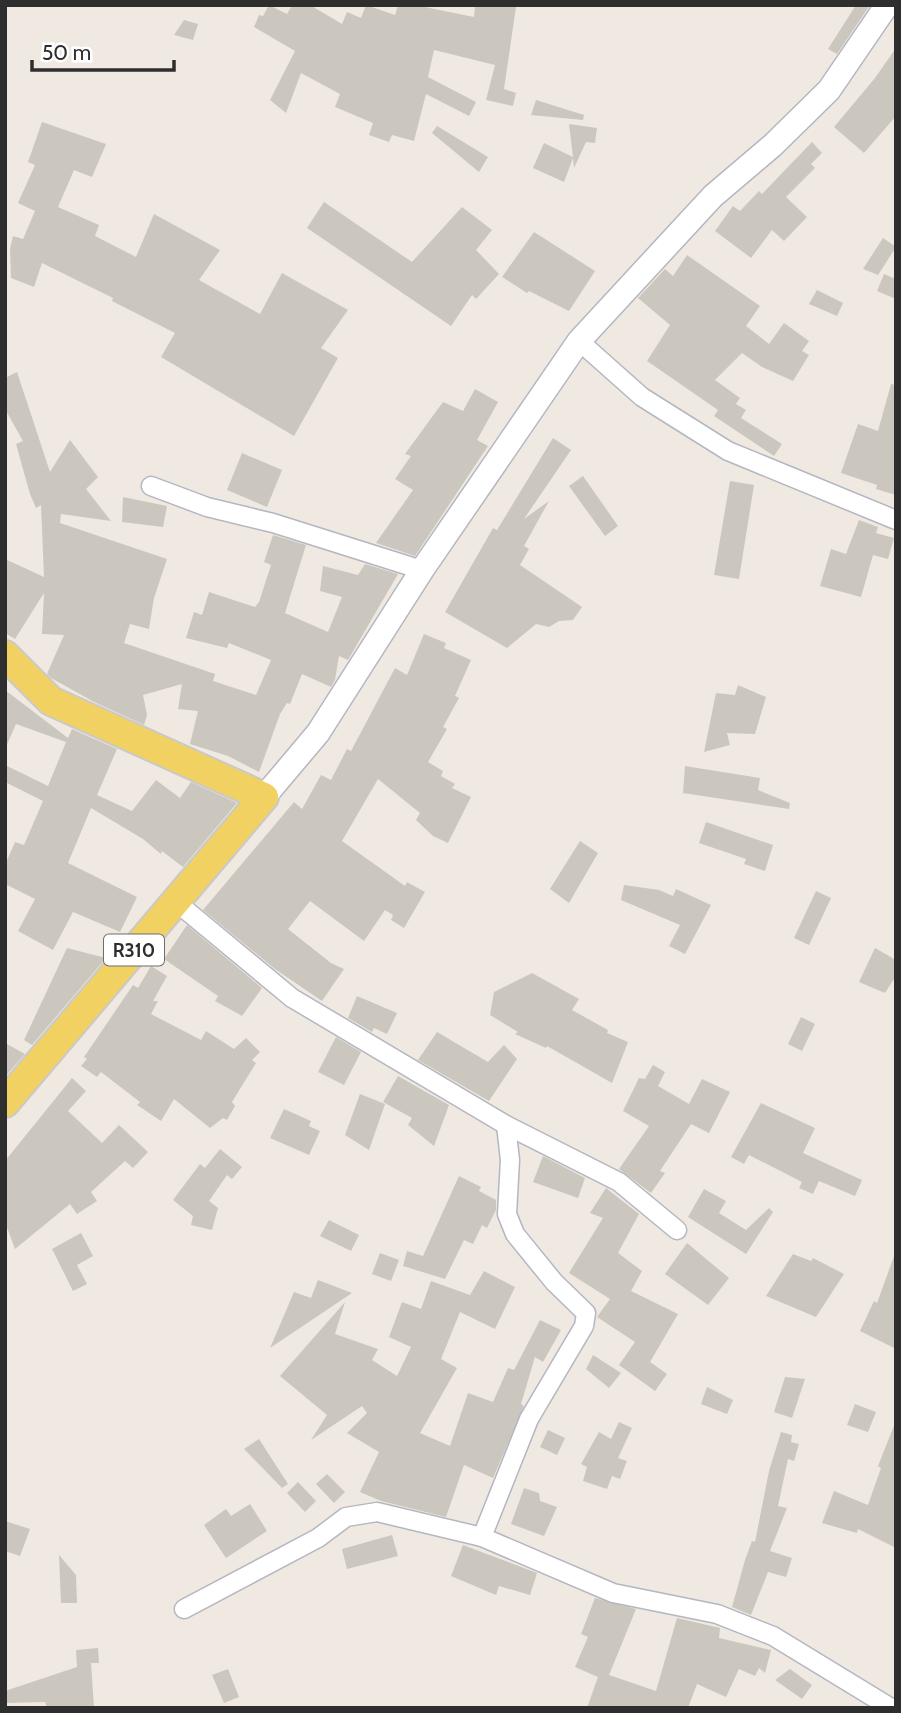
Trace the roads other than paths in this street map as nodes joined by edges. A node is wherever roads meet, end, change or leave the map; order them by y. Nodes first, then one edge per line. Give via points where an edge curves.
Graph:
1 (887, 5) edge
2 (579, 341) junction
3 (151, 486) dead end
4 (896, 520) edge
5 (422, 570) junction
6 (5, 655) edge
7 (264, 797) junction
8 (175, 901) junction
9 (5, 1103) edge
10 (506, 1125) junction
11 (677, 1230) dead end
12 (482, 1537) junction
13 (184, 1609) dead end
14 (863, 1701) edge
15 (891, 1708) edge

1 - 2 street via 829,90 713,196
2 - 4 street via 642,397 728,451
2 - 5 street
3 - 5 street
5 - 7 street via 318,733
6 - 7 main road via 51,701
7 - 8 main road, R310
8 - 9 main road, R310
8 - 10 street via 292,998
10 - 11 street via 619,1182
10 - 12 street via 510,1160 507,1214 515,1234 586,1312 584,1326 529,1419
12 - 13 street via 377,1512 346,1517 318,1538
12 - 14 street via 613,1593 717,1614 773,1636
14 - 15 street

